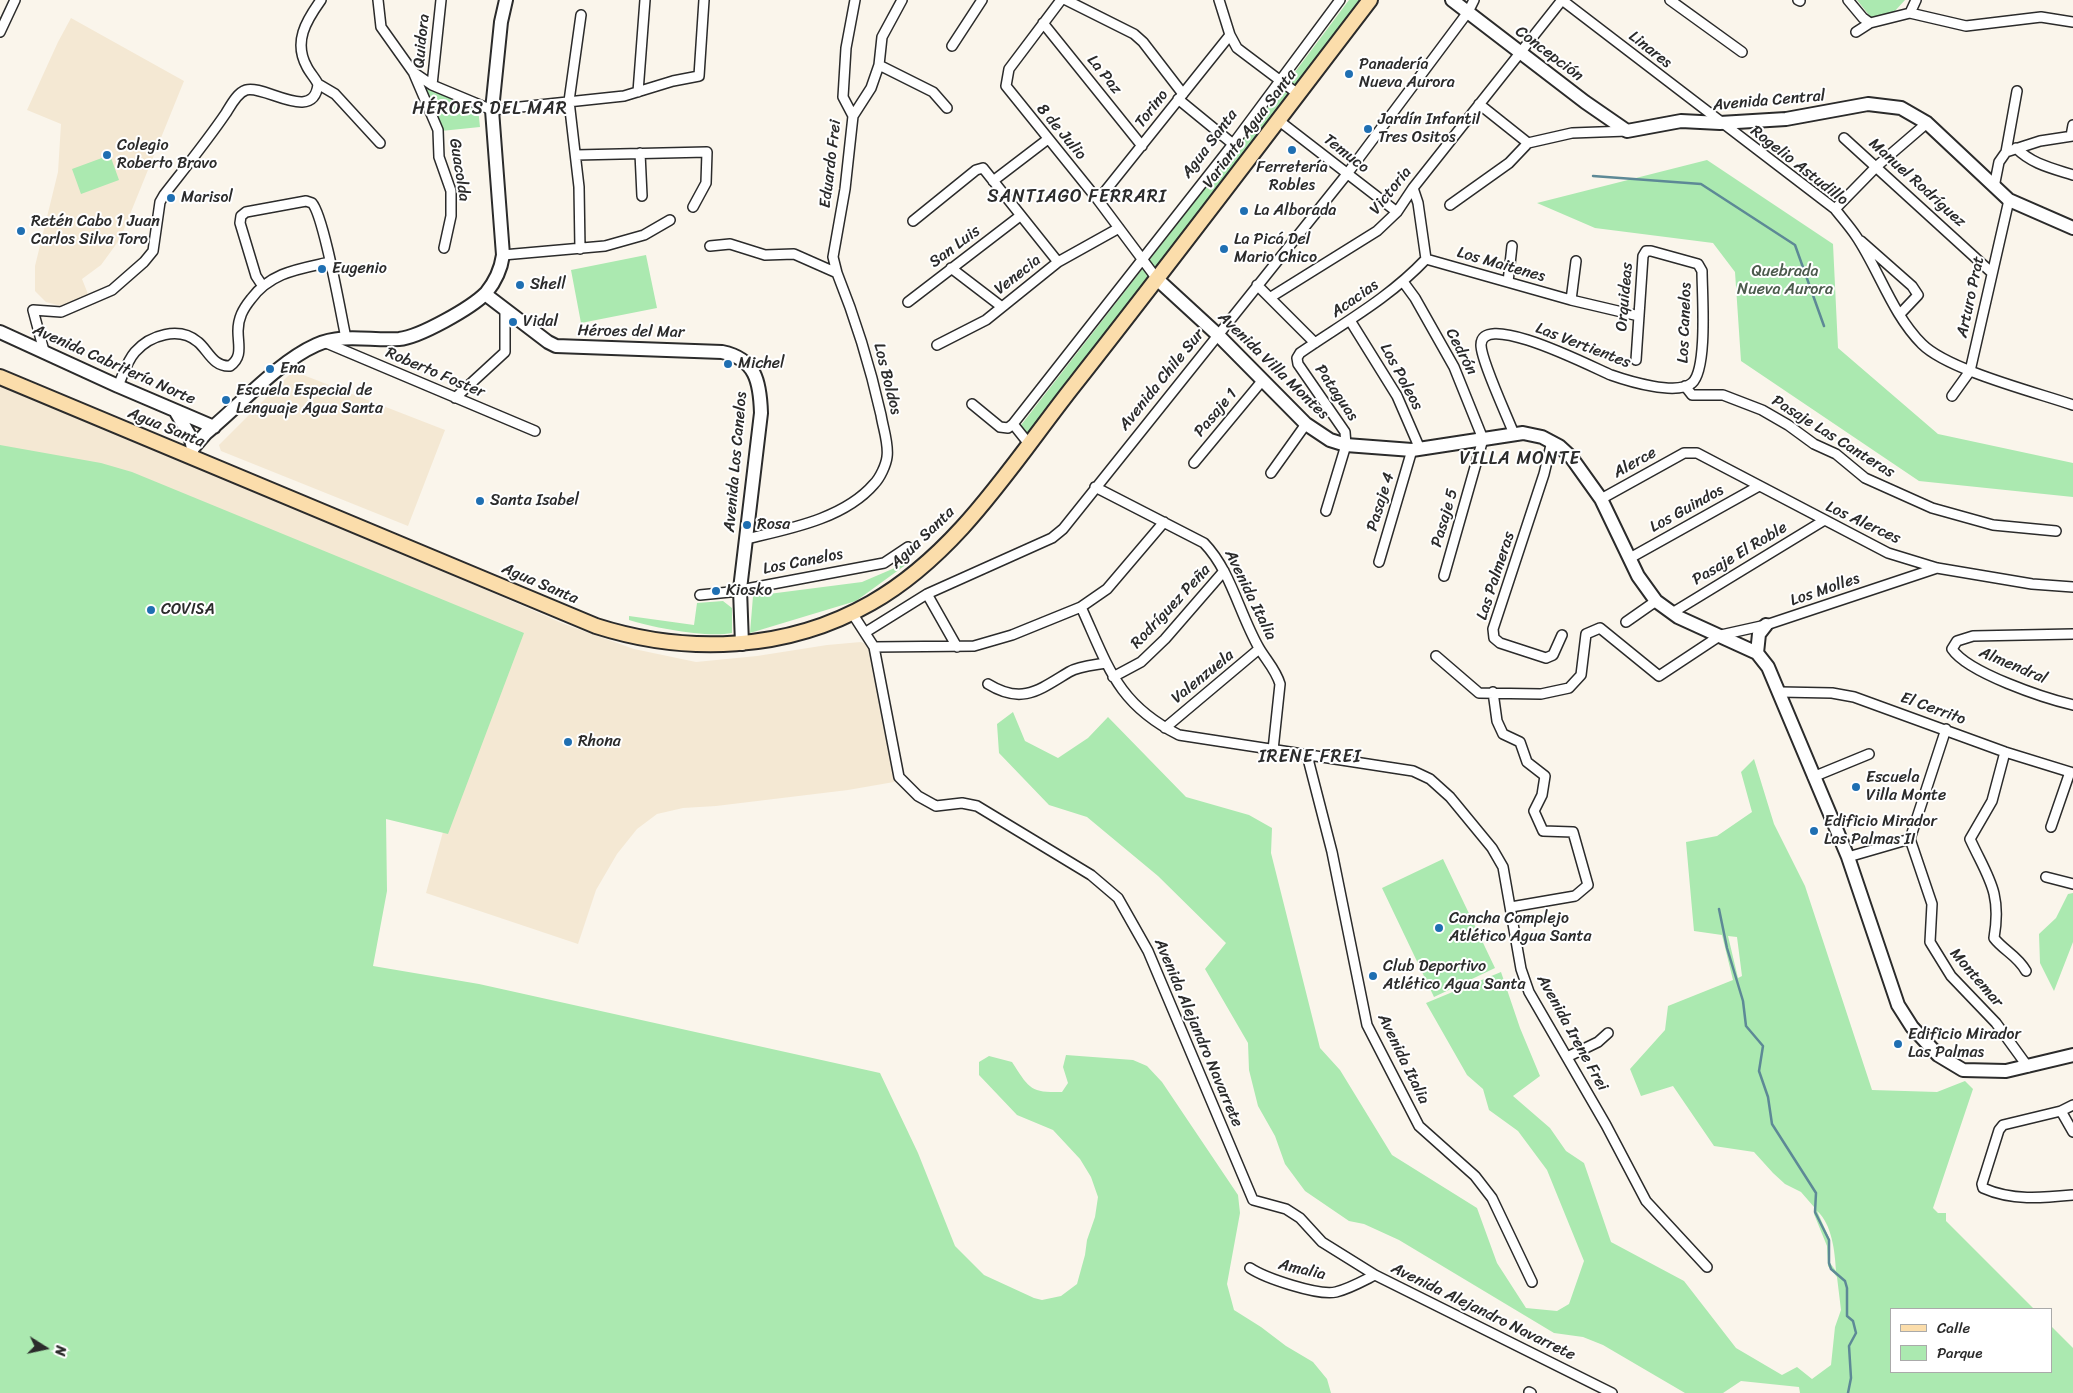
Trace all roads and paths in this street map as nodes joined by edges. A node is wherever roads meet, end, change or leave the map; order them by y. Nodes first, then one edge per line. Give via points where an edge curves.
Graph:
1 (15, 0) edge
2 (321, 0) edge
3 (378, 0) edge
4 (441, 0) edge
5 (506, 0) edge
6 (645, 0) edge
7 (704, 0) edge
8 (854, 0) edge
9 (902, 0) edge
10 (982, 0) edge
11 (1061, 0) edge
12 (1066, 0) edge
13 (1218, 0) edge
14 (1340, 0) edge
15 (1370, 0) edge
16 (1452, 0) edge
17 (1474, 0) edge
18 (1562, 0) edge
19 (1670, 0) edge
20 (1848, 0) edge
21 (1916, 0) edge
22 (1468, 12) junction
23 (1910, 13) junction
24 (581, 15) dead end
25 (2073, 22) edge
26 (1043, 23) junction
27 (1870, 23) junction
28 (0, 32) edge
29 (1856, 32) dead end
30 (1230, 35) junction
31 (952, 46) dead end
32 (1742, 52) dead end
33 (1521, 53) junction
34 (880, 65) junction
35 (413, 72) junction
36 (1278, 80) junction
37 (318, 84) junction
38 (432, 85) junction
39 (2018, 91) dead end
40 (638, 92) junction
41 (1298, 94) junction
42 (1180, 97) junction
43 (570, 101) junction
44 (1479, 104) junction
45 (946, 108) dead end
46 (492, 110) junction
47 (853, 116) junction
48 (1278, 120) junction
49 (1720, 123) junction
50 (1927, 123) junction
51 (2073, 125) edge
52 (1627, 131) junction
53 (2072, 136) edge
54 (1844, 138) dead end
55 (1048, 139) junction
56 (380, 143) dead end
57 (1528, 143) junction
58 (1233, 144) junction
59 (1142, 146) junction
60 (2016, 148) junction
61 (2006, 152) junction
62 (640, 153) junction
63 (576, 155) junction
64 (1877, 166) junction
65 (1347, 174) junction
66 (2073, 175) edge
67 (993, 181) junction
68 (1994, 187) junction
69 (1413, 188) junction
70 (642, 196) dead end
71 (1098, 200) junction
72 (2009, 200) junction
73 (1450, 205) dead end
74 (693, 207) dead end
75 (1835, 209) junction
76 (1397, 212) junction
77 (1020, 216) junction
78 (670, 220) dead end
79 (913, 221) dead end
80 (1119, 228) junction
81 (2073, 228) edge
82 (1856, 236) junction
83 (710, 246) dead end
84 (1512, 246) dead end
85 (444, 248) dead end
86 (580, 249) junction
87 (503, 255) junction
88 (1143, 258) junction
89 (1426, 259) junction
90 (1690, 260) joint
91 (1576, 261) dead end
92 (330, 262) junction
93 (1058, 262) junction
94 (951, 268) junction
95 (1991, 272) junction
96 (837, 273) junction
97 (1157, 278) junction
98 (1508, 282) junction
99 (1404, 283) junction
100 (262, 285) junction
101 (1257, 285) junction
102 (485, 294) junction
103 (1271, 297) junction
104 (1571, 300) junction
105 (908, 302) dead end
106 (1002, 307) junction
107 (506, 311) junction
108 (1900, 314) junction
109 (1639, 316) junction
110 (1351, 322) junction
111 (0, 332) edge
112 (1218, 335) junction
113 (346, 338) junction
114 (324, 342) junction
115 (1315, 343) junction
116 (937, 345) dead end
117 (44, 350) junction
118 (734, 354) joint
119 (1297, 358) joint
120 (1636, 360) dead end
121 (1970, 370) junction
122 (0, 377) edge
123 (1262, 381) junction
124 (118, 386) junction
125 (1685, 386) junction
126 (1952, 396) dead end
127 (455, 398) junction
128 (972, 404) dead end
129 (2073, 405) edge
130 (176, 412) junction
131 (1013, 424) junction
132 (1306, 424) junction
133 (214, 427) junction
134 (535, 431) dead end
135 (1514, 434) junction
136 (1483, 439) junction
137 (1552, 441) junction
138 (1029, 444) junction
139 (1346, 445) junction
140 (1416, 449) junction
141 (191, 452) junction
142 (1684, 453) joint
143 (1194, 463) dead end
144 (1271, 472) dead end
145 (1759, 486) junction
146 (1095, 487) junction
147 (1601, 499) junction
148 (1326, 511) dead end
149 (1823, 521) junction
150 (1164, 522) junction
151 (2056, 531) dead end
152 (746, 540) junction
153 (908, 547) dead end
154 (1630, 558) junction
155 (1379, 562) dead end
156 (1937, 568) junction
157 (1224, 571) junction
158 (1444, 576) dead end
159 (2073, 587) edge
160 (740, 589) junction
161 (927, 594) junction
162 (700, 595) dead end
163 (1656, 601) junction
164 (1081, 607) junction
165 (852, 613) junction
166 (1672, 613) junction
167 (1626, 622) dead end
168 (1766, 625) junction
169 (866, 632) junction
170 (2073, 634) edge
171 (1562, 635) dead end
172 (1721, 635) junction
173 (742, 644) junction
174 (957, 646) junction
175 (874, 647) junction
176 (1259, 649) junction
177 (1757, 653) junction
178 (1436, 656) dead end
179 (1106, 662) junction
180 (1113, 678) junction
181 (988, 684) dead end
182 (1493, 692) junction
183 (1780, 692) junction
184 (2073, 705) edge
185 (1165, 728) junction
186 (1946, 729) junction
187 (1273, 750) junction
188 (2005, 752) junction
189 (1869, 754) dead end
190 (1307, 755) junction
191 (2072, 773) edge
192 (1813, 777) junction
193 (2051, 827) dead end
194 (1910, 839) junction
195 (1848, 857) junction
196 (2046, 877) dead end
197 (2073, 884) edge
198 (1511, 907) junction
199 (2026, 971) dead end
200 (1608, 1033) dead end
201 (2073, 1047) edge
202 (2073, 1054) edge
203 (1567, 1057) junction
204 (2046, 1062) junction
205 (2028, 1067) junction
206 (2073, 1105) edge
207 (2061, 1111) junction
208 (2073, 1132) edge
209 (2073, 1194) edge
210 (1707, 1267) dead end
211 (1250, 1268) dead end
212 (1375, 1275) junction
213 (1532, 1282) dead end
214 (1612, 1393) edge

1 - 28 street
2 - 37 street via 307,20 301,45 306,66
3 - 35 street, Guacolda via 380,27
4 - 38 street, Quidora
5 - 46 street
6 - 40 street
7 - 40 street via 699,76
8 - 47 street, Eduardo Frei via 846,48 843,97
9 - 34 street via 882,37
10 - 31 street
11 - 26 street, 8 de Julio
12 - 42 street via 1134,34 1143,42
13 - 30 street
14 - 36 street, Agua Santa
15 - 41 main road, Variante Agua Santa
16 - 22 street, Concepción
17 - 22 street, Avenida Chile Sur
18 - 33 street, Victoria
18 - 49 street, Linares
19 - 32 street
20 - 27 street
21 - 23 street
22 - 33 street, Concepción
22 - 65 street, Avenida Chile Sur
23 - 25 street via 1966,26 2042,17
23 - 27 street
24 - 43 street
26 - 55 street, 8 de Julio via 1009,69 1006,86
26 - 59 street, La Paz
27 - 29 street
30 - 36 street via 1237,48
30 - 42 street, Torino
33 - 44 street, Victoria
33 - 52 street, Concepción
34 - 45 street via 933,92
34 - 47 street via 871,88
35 - 38 street, Guacolda
35 - 85 street, Guacolda via 438,130 439,158 451,191 451,216
36 - 41 street
36 - 58 street, Agua Santa
37 - 56 street via 335,94
37 - 117 street via 315,93 303,102 292,102 253,89 240,93 211,136 164,194 153,251 144,262 107,294 61,312 33,310
38 - 46 street, Guacolda
39 - 61 street
40 - 43 street
41 - 48 main road, Variante Agua Santa
42 - 58 street
42 - 59 street, Torino
43 - 46 street
43 - 63 street
44 - 57 street
44 - 69 street, Victoria
46 - 87 street
47 - 96 street, Eduardo Frei via 845,190 833,256
48 - 65 street, Temuco
48 - 97 main road, Variante Agua Santa
49 - 50 street, Avenida Central via 1786,119 1868,104 1900,108
49 - 52 street, Avenida Central via 1681,121
49 - 75 street, Rogelio Astudillo
50 - 64 street
50 - 68 street, Avenida Central
51 - 53 street
52 - 57 street, Avenida Central via 1572,133
53 - 60 street
54 - 64 street, Manuel Rodríguez
55 - 67 street
55 - 71 street, 8 de Julio
57 - 73 street via 1509,163
58 - 88 street, Agua Santa
59 - 71 street, Torino
60 - 61 street
60 - 66 street via 2039,165
61 - 68 street
62 - 63 street
62 - 70 street
62 - 74 street via 707,152 706,183
63 - 86 street
64 - 75 street
64 - 95 street, Manuel Rodríguez
65 - 76 street, Temuco
65 - 101 street, Avenida Chile Sur
67 - 77 street
67 - 79 street via 983,168 976,170
68 - 72 street, Avenida Central
69 - 76 street, Victoria
69 - 89 street
71 - 80 street, 8 de Julio
72 - 81 street, Avenida Central
72 - 95 street, Arturo Prat
75 - 82 street, Rogelio Astudillo
76 - 103 street, Victoria via 1377,231
77 - 93 street
77 - 94 street, San Luis
78 - 86 street via 644,235
80 - 88 street, 8 de Julio
80 - 93 street, Venecia
82 - 108 street, Rogelio Astudillo
82 - 108 street, Rogelio Astudillo via 1918,295
83 - 96 street via 730,244 764,255 794,254
84 - 98 street
86 - 87 street
87 - 102 street via 498,274
88 - 97 street, 8 de Julio
88 - 131 street, Agua Santa
89 - 98 street, Los Maitenes
89 - 99 street, Acacias
90 - 109 street, Orquideas via 1646,252 1643,256
90 - 125 street, Los Canelos via 1702,271 1702,345 1698,375
91 - 104 street
92 - 100 street via 284,272
92 - 100 street via 312,203 306,201 246,212 240,223 256,276
92 - 113 street
93 - 106 street, Venecia
94 - 105 street, San Luis
94 - 106 street
95 - 121 street, Arturo Prat
96 - 152 street, Los Boldos via 869,362 887,457 874,484 842,509 792,528
97 - 112 street, Avenida Villa Montes
97 - 138 main road, Agua Santa
98 - 104 street, Los Maitenes
99 - 110 street, Acacias
99 - 136 street, Cedrón via 1454,367
100 - 124 street via 241,312 238,329 240,351 230,366 220,364 194,339 168,333 136,352
101 - 103 street
101 - 112 street, Avenida Chile Sur
102 - 107 street, Héroes del Mar
102 - 113 street via 438,325 413,336 401,339
103 - 115 street
104 - 109 street, Los Maitenes
106 - 116 street, Venecia via 986,320
107 - 118 street, Héroes del Mar via 556,346 687,349
107 - 127 street via 505,352
108 - 121 street, Rogelio Astudillo via 1922,344
109 - 120 street, Orquideas
110 - 115 street, Acacias
110 - 140 street, Los Poleos via 1397,396
111 - 117 street, Avenida Cabritería Norte
112 - 123 street, Avenida Villa Montes
112 - 146 street, Avenida Chile Sur
113 - 114 street
114 - 127 street, Roberto Foster
114 - 133 street via 293,359
115 - 119 street, Acacias
117 - 124 street, Avenida Cabritería Norte
118 - 152 street, Avenida Los Canelos via 755,374 761,394
119 - 139 street, Pataguas via 1298,364 1342,424
121 - 126 street, Arturo Prat
121 - 129 street, Rogelio Astudillo
122 - 141 main road, Agua Santa
123 - 132 street, Avenida Villa Montes
123 - 143 street, Pasaje 1
124 - 130 street, Avenida Cabritería Norte
125 - 135 street, Las Vertientes via 1671,388 1633,382 1534,341 1489,334 1481,344
125 - 151 street, Pasaje Las Canteras via 1692,394 1723,395 1762,410 1814,444 1836,454 1865,478 1932,508 1993,525
127 - 134 street, Roberto Foster
128 - 131 street via 1000,427 1008,428
130 - 133 street, Avenida Cabritería Norte
130 - 141 street via 190,436
131 - 138 street
132 - 139 street, Avenida Villa Montes via 1330,440
132 - 144 street
133 - 141 street
135 - 136 street, Avenida Villa Montes
135 - 137 street, Avenida Villa Montes
136 - 140 street, Avenida Villa Montes
136 - 158 street, Pasaje 5
137 - 147 street, Avenida Villa Montes via 1571,457
137 - 171 street, Las Palmeras via 1493,629 1494,638 1500,643 1546,658 1553,655
138 - 165 main road, Agua Santa via 942,549 908,579
139 - 140 street, Avenida Villa Montes
139 - 148 street
140 - 155 street, Pasaje 4
141 - 173 main road, Agua Santa via 286,498 596,626 669,643
142 - 145 street, Los Alerces via 1697,452 1707,456
142 - 147 street, Alerce
145 - 149 street, Los Alerces
145 - 154 street, Los Guindos
146 - 150 street, Avenida Italia
146 - 161 street, Avenida Chile Sur via 1063,529 1052,538
147 - 154 street, Avenida Villa Montes
149 - 156 street, Los Alerces via 1878,550
149 - 166 street, Pasaje El Roble
150 - 157 street, Avenida Italia via 1204,543 1216,555
150 - 164 street via 1107,589
152 - 160 street, Avenida Los Canelos
153 - 160 street, Los Canelos via 884,562
154 - 163 street, Avenida Villa Montes
156 - 159 street, Los Alerces via 2032,584
156 - 168 street, Los Molles
157 - 176 street, Avenida Italia
157 - 180 street, Rodríguez Peña via 1147,656
160 - 162 street, Los Canelos
160 - 173 street, Avenida Los Canelos
161 - 169 street, Avenida Chile Sur
161 - 174 street
163 - 166 street, Avenida Villa Montes
163 - 167 street
164 - 174 street via 1012,635 974,646
164 - 179 street, Avenida Irene Frei
165 - 169 street, Avenida Alejandro Navarrete
165 - 173 main road, Agua Santa via 790,636
166 - 172 street, Avenida Villa Montes
168 - 172 street, Los Molles
168 - 177 street via 1758,634
169 - 175 street, Avenida Alejandro Navarrete
170 - 184 street, Almendral via 1973,636 1957,641 1952,649 1968,665 2013,685
172 - 177 street, Avenida Villa Montes
172 - 182 street via 1659,676 1600,628 1586,634 1581,676 1569,688 1541,694
174 - 175 street
175 - 212 street, Avenida Alejandro Navarrete via 899,777 918,796 936,806 962,803 976,806 1091,875 1118,898 1148,951 1253,1200 1286,1208 1322,1242
176 - 185 street, Valenzuela
176 - 187 street, Avenida Italia via 1277,674 1280,684
177 - 183 street
178 - 182 street via 1479,693
179 - 180 street, Avenida Irene Frei
179 - 181 street via 1069,672 1030,694 1009,694
180 - 185 street, Avenida Irene Frei via 1136,707
182 - 198 street via 1503,734 1520,742 1527,762 1545,776 1542,795 1534,811 1544,831 1573,832 1588,885 1575,896
183 - 186 street, El Cerrito via 1832,693 1854,697
183 - 192 street
185 - 187 street, Avenida Irene Frei via 1179,735
186 - 188 street, El Cerrito
186 - 194 street
187 - 190 street, Avenida Irene Frei
188 - 191 street, El Cerrito
188 - 199 street via 1992,801 1970,839 1992,883 1997,902 1994,938 2019,959
189 - 192 street
190 - 198 street, Avenida Irene Frei via 1412,771 1430,779 1450,797 1492,848 1503,867
190 - 213 street, Avenida Italia via 1332,852 1367,1026 1419,1126 1476,1176 1492,1198
191 - 193 street
192 - 195 street
194 - 195 street
194 - 205 street, Montemar via 1932,904 1930,936 1933,949 1951,976 1996,1024
195 - 205 street via 1898,1004 1912,1027 1938,1055 1963,1070 1995,1072
196 - 197 street
198 - 203 street, Avenida Irene Frei via 1521,969 1529,992
200 - 203 street via 1598,1042
201 - 204 street
202 - 204 street
203 - 210 street, Avenida Irene Frei via 1646,1202
204 - 205 street
206 - 207 street
207 - 208 street
207 - 209 street via 2003,1125 1982,1184 1990,1191 2017,1198
211 - 212 street, Amalia via 1261,1276 1334,1292
212 - 214 street, Avenida Alejandro Navarrete

